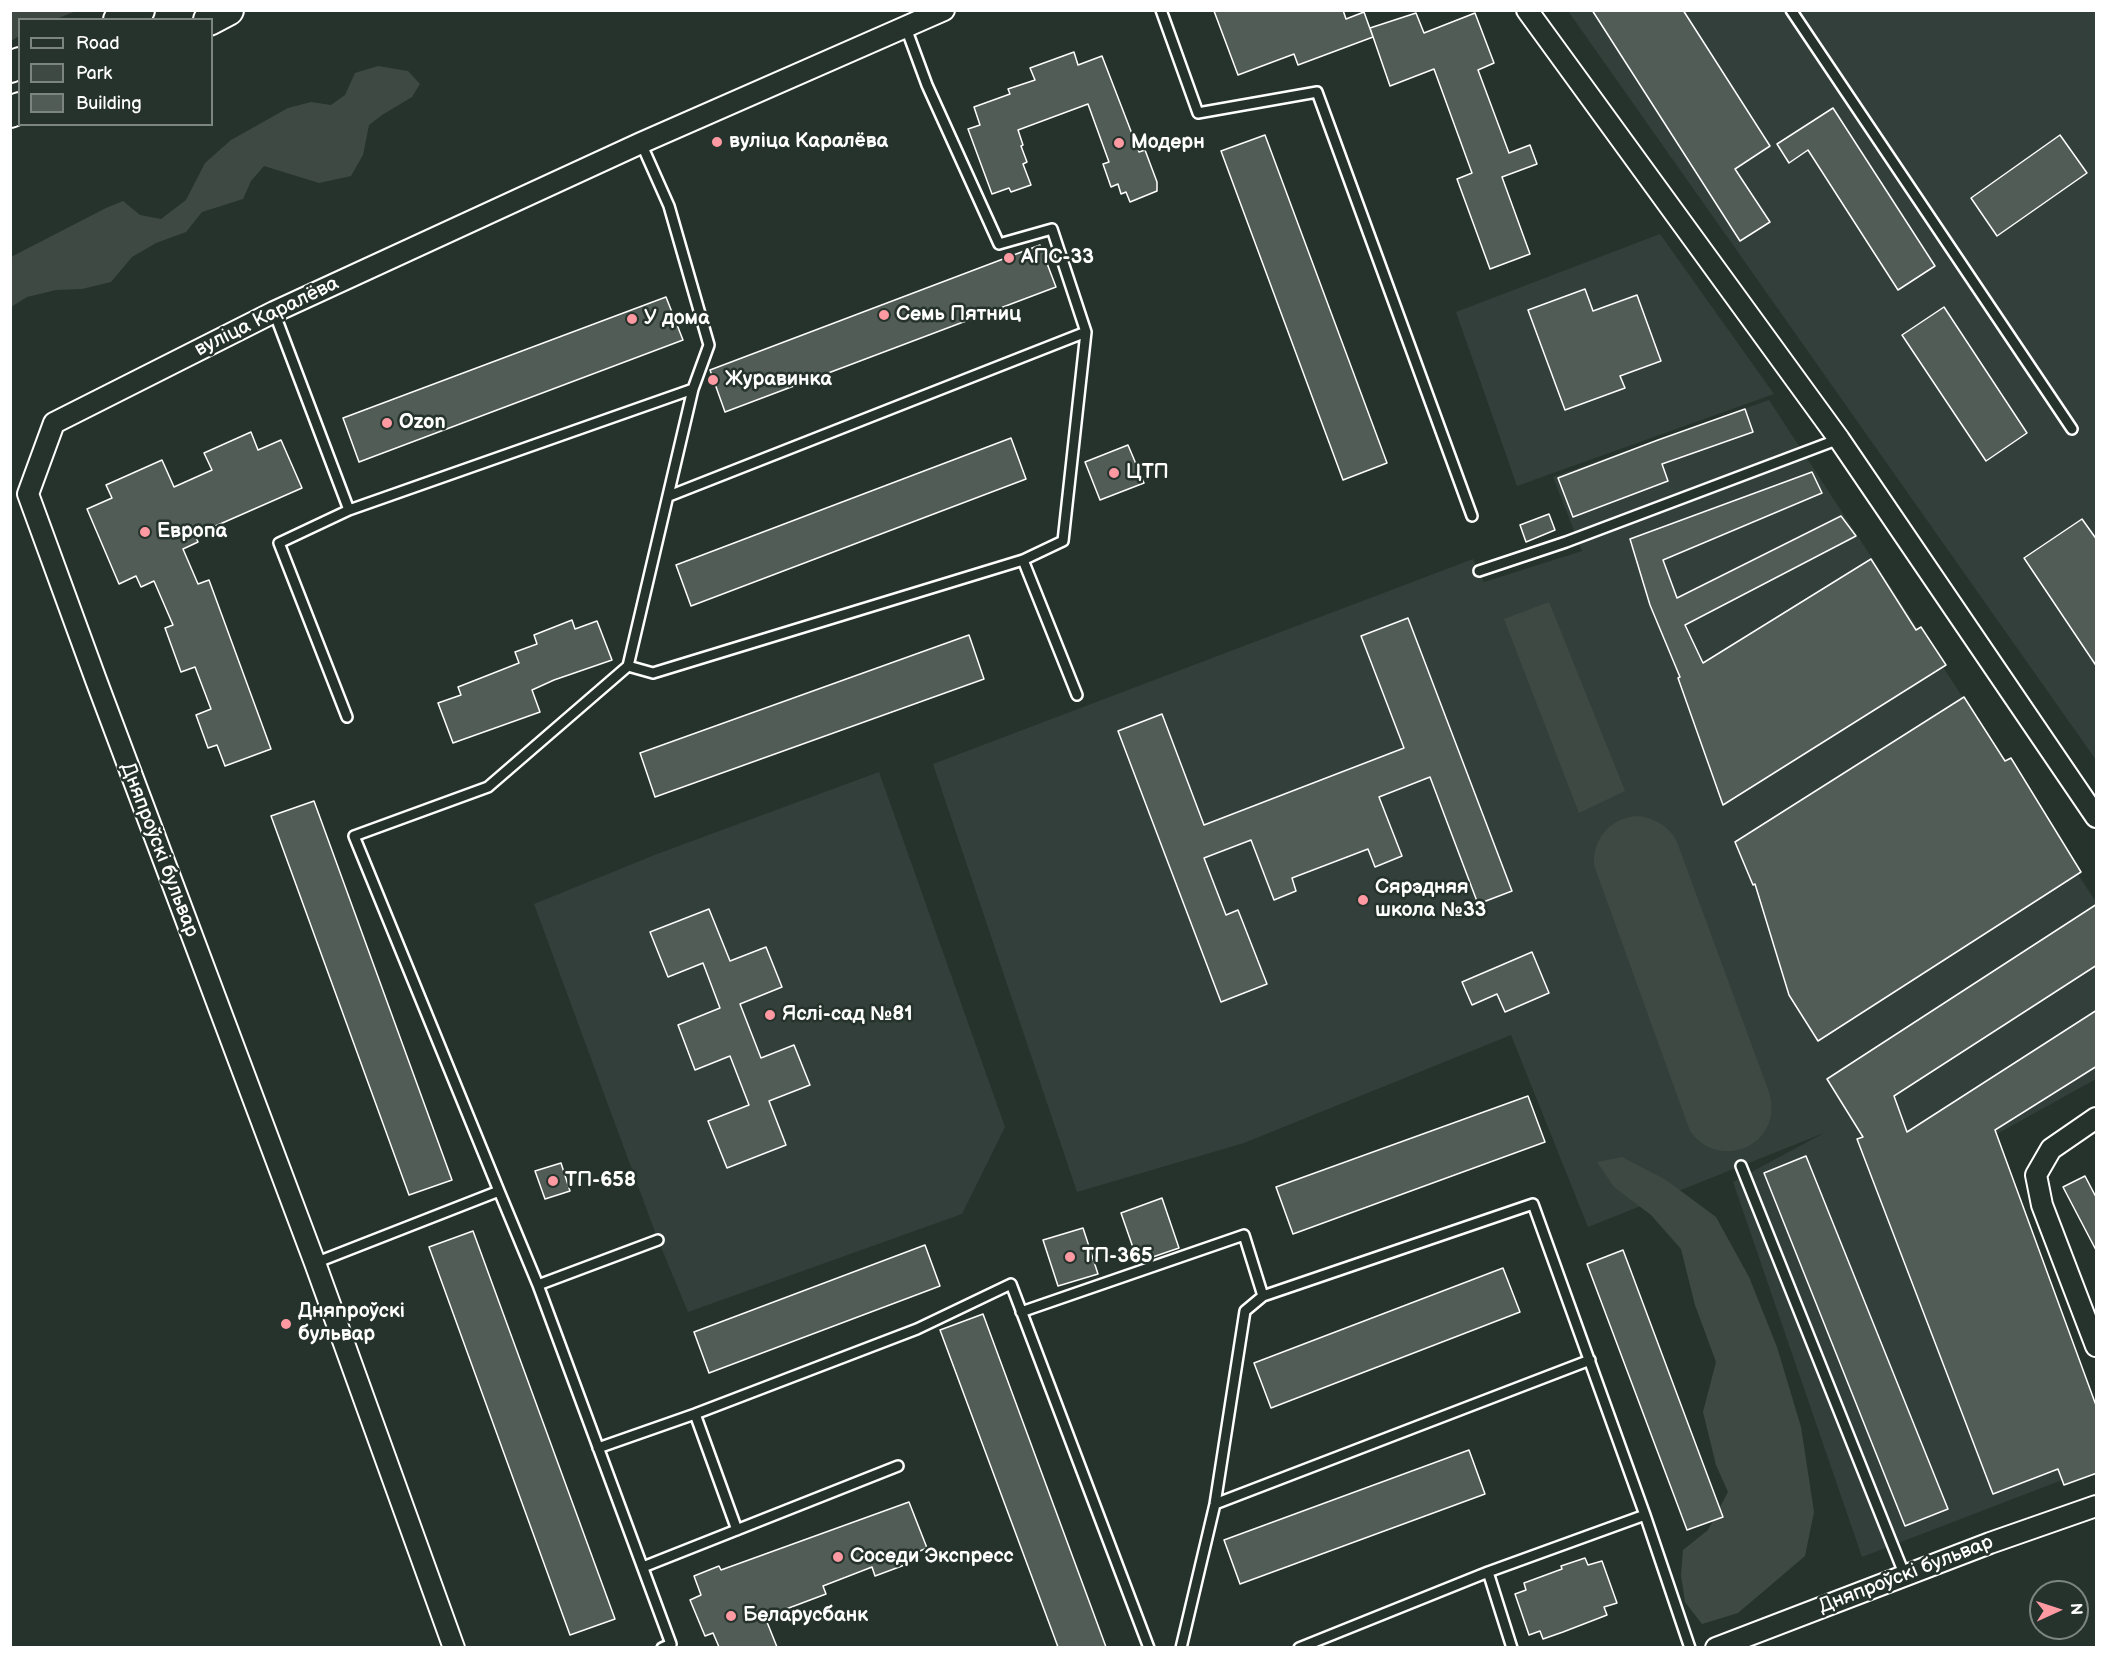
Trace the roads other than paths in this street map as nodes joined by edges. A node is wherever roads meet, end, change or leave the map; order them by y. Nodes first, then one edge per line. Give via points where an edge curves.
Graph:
1 (139, 10) edge
2 (228, 10) edge
3 (944, 10) edge
4 (1161, 10) edge
5 (1527, 10) edge
6 (1791, 10) edge
7 (123, 18) edge
8 (213, 18) edge
9 (906, 28) junction
10 (641, 143) junction
11 (274, 312) junction
12 (1086, 332) junction
13 (693, 389) junction
14 (54, 423) joint
15 (2072, 429) dead end
16 (1839, 439) junction
17 (669, 495) junction
18 (349, 510) junction
19 (1472, 516) dead end
20 (1023, 560) junction
21 (1479, 570) dead end
22 (628, 666) junction
23 (1077, 695) dead end
24 (347, 717) dead end
25 (2097, 817) edge
26 (2097, 1118) edge
27 (1741, 1166) dead end
28 (499, 1191) junction
29 (658, 1240) dead end
30 (315, 1263) junction
31 (538, 1285) junction
32 (1263, 1296) junction
33 (1021, 1312) junction
34 (2097, 1346) edge
35 (1590, 1360) junction
36 (695, 1414) junction
37 (598, 1448) junction
38 (898, 1466) dead end
39 (1215, 1504) junction
40 (2097, 1506) edge
41 (1645, 1515) junction
42 (737, 1530) junction
43 (643, 1568) junction
44 (1488, 1572) junction
45 (1905, 1576) junction
46 (668, 1646) edge
47 (454, 1647) edge
48 (1149, 1647) edge
49 (1182, 1647) edge
50 (1299, 1647) edge
51 (1512, 1647) edge
52 (1690, 1647) edge
53 (1716, 1647) edge

1 - 7 main road
2 - 8 main road
3 - 9 street, вуліца Каралёва
4 - 19 lane via 1198,113 1317,92
5 - 16 street
6 - 15 lane
9 - 10 street, вуліца Каралёва
9 - 12 lane via 927,85 999,244 1052,229
10 - 11 street, вуліца Каралёва
10 - 13 lane via 669,206 709,345
11 - 14 street, вуліца Каралёва
11 - 18 lane
12 - 17 lane
12 - 20 lane via 1063,541
13 - 17 lane
13 - 18 lane
14 - 30 street, Дняпроўскі бульвар via 28,494
16 - 21 lane via 1566,542
16 - 25 street
17 - 22 lane
18 - 24 lane via 279,543
20 - 22 lane via 653,673
20 - 23 lane
22 - 28 lane via 488,787 354,836
26 - 34 street via 2051,1149 2036,1175 2042,1205
27 - 45 lane
28 - 30 lane
28 - 31 lane
29 - 31 lane
30 - 47 street, Дняпроўскі бульвар
31 - 37 lane
32 - 33 lane via 1244,1235
32 - 35 lane via 1533,1204
32 - 39 lane via 1245,1311
33 - 36 lane via 1011,1284 917,1329
33 - 48 lane
35 - 39 lane
35 - 41 lane
36 - 37 lane
36 - 42 lane
37 - 43 lane
38 - 42 lane
39 - 49 lane
40 - 45 street, Дняпроўскі бульвар
41 - 44 lane
41 - 52 lane
42 - 43 lane
43 - 46 lane
44 - 50 lane
44 - 51 lane
45 - 53 street, Дняпроўскі бульвар

